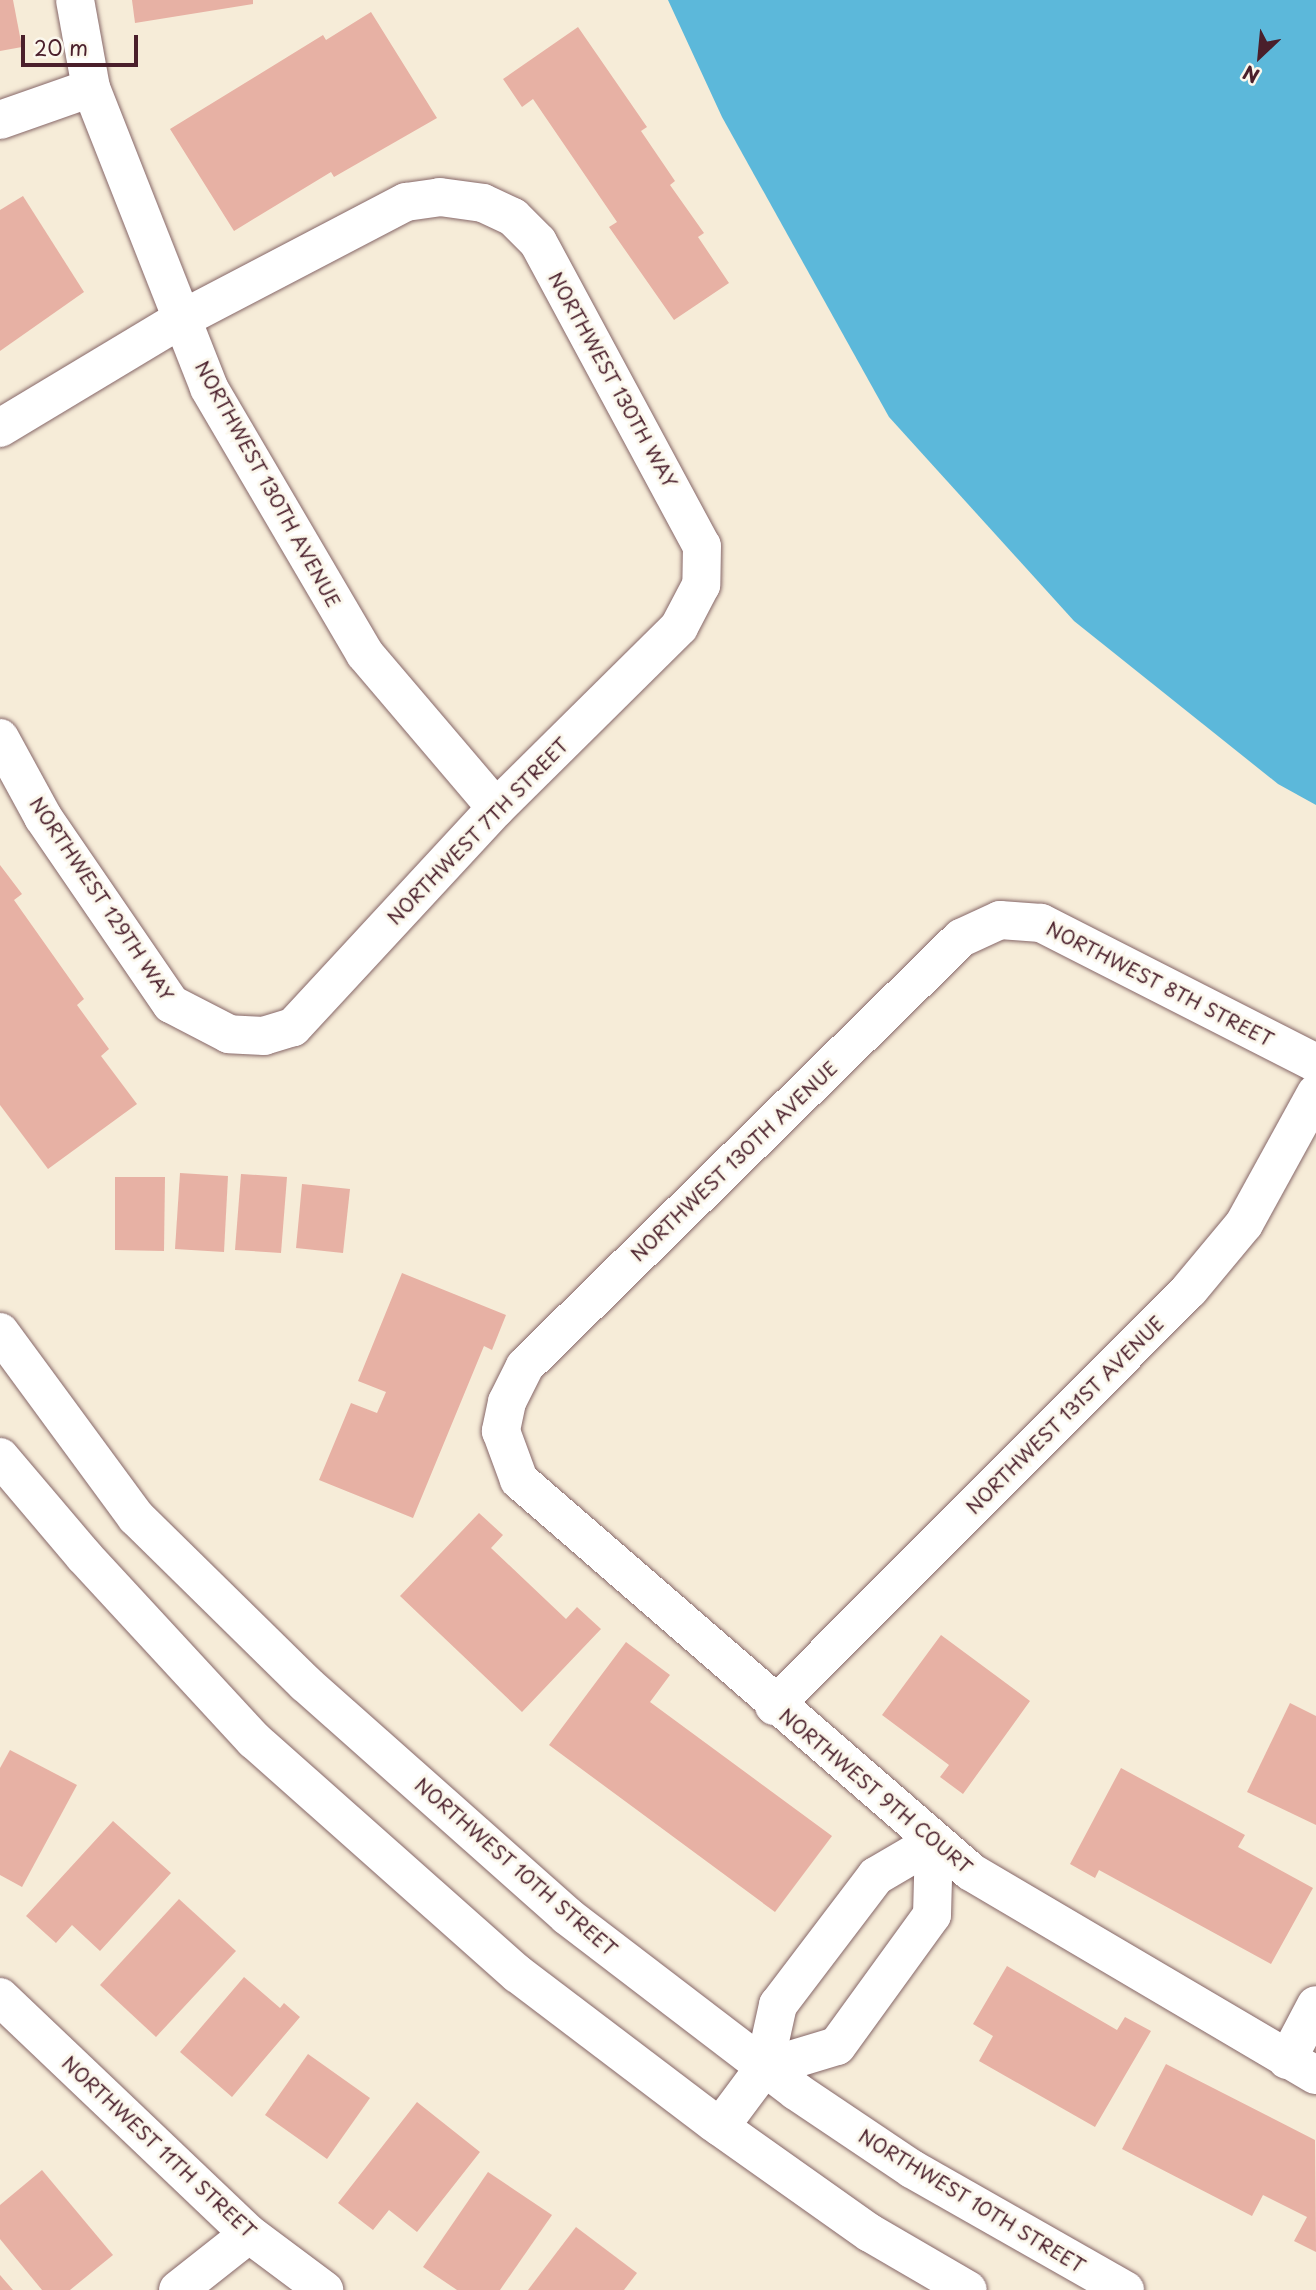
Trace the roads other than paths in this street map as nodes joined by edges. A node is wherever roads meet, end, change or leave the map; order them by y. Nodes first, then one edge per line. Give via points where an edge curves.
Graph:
1 (75, 0) edge
2 (91, 88) junction
3 (0, 120) edge
4 (180, 320) junction
5 (0, 428) edge
6 (701, 584) joint
7 (0, 738) edge
8 (496, 808) junction
9 (1000, 920) joint
10 (229, 1034) joint
11 (1316, 1063) edge
12 (1316, 1093) edge
13 (0, 1334) edge
14 (501, 1431) joint
15 (0, 1457) edge
16 (774, 1706) junction
17 (934, 1842) junction
18 (0, 1997) edge
19 (1316, 2005) edge
20 (764, 2068) junction
21 (1301, 2068) edge
22 (720, 2127) junction
23 (249, 2234) junction
24 (178, 2290) edge
25 (324, 2290) edge
26 (968, 2290) edge
27 (1125, 2290) edge

1 - 2 street, NORTHWEST 130TH AVENUE
2 - 3 street
2 - 4 street, NORTHWEST 130TH AVENUE
4 - 5 street
4 - 6 street, NORTHWEST 130TH WAY via 406,202 440,197 483,203 513,217 538,242 702,546
4 - 8 street, NORTHWEST 130TH AVENUE via 209,388 365,654
6 - 8 street, NORTHWEST 7TH STREET via 680,627
7 - 10 street, NORTHWEST 129TH WAY via 43,817 171,1004
8 - 10 street, NORTHWEST 7TH STREET via 293,1027 264,1036
9 - 11 street, NORTHWEST 8TH STREET via 1041,923
9 - 14 street, NORTHWEST 130TH AVENUE via 961,938 525,1366
12 - 16 street, NORTHWEST 131ST AVENUE via 1244,1224 1189,1290
13 - 20 street, NORTHWEST 10TH STREET via 136,1517 306,1684 567,1916
14 - 16 street, NORTHWEST 9TH COURT via 519,1480
15 - 22 street via 84,1556 254,1740 518,1974
16 - 17 street, NORTHWEST 9TH COURT
17 - 20 street via 876,1875 778,2005
17 - 20 street via 932,1915 837,2046
17 - 21 street, NORTHWEST 9TH COURT via 971,1872
18 - 23 street, NORTHWEST 11TH STREET
19 - 21 street
20 - 22 street
20 - 27 street, NORTHWEST 10TH STREET via 912,2169
22 - 26 street via 870,2233
23 - 24 street
23 - 25 street, NORTHWEST 11TH STREET

